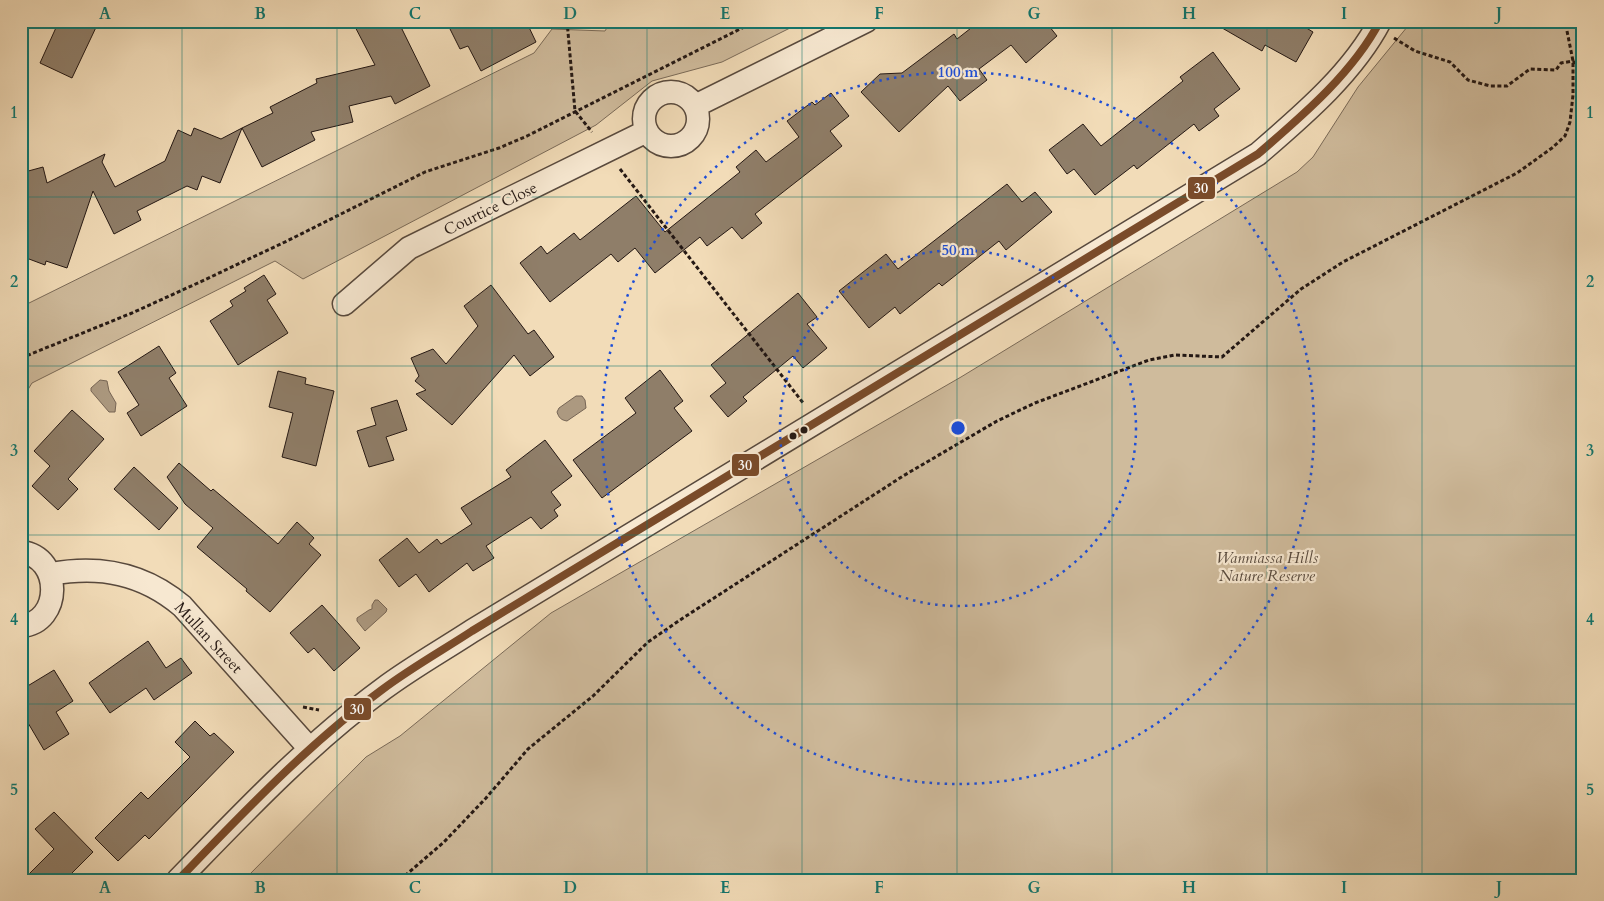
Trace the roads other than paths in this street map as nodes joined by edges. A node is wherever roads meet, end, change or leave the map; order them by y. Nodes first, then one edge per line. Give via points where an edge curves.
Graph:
1 (866, 21) edge
2 (1380, 21) edge
3 (695, 106) junction
4 (647, 131) junction
5 (344, 304) dead end
6 (21, 552) edge
7 (50, 574) junction
8 (21, 626) edge
9 (310, 749) junction
10 (178, 880) edge

1 - 3 street
2 - 9 street via 1331,87 1258,154 472,631 383,688
3 - 4 street via 696,127 683,143 663,144
3 - 4 street via 679,93 658,95 645,110
4 - 5 street, Courtice Close via 409,248
6 - 7 street via 28,552 42,561
7 - 8 street via 54,590 49,606 40,618
7 - 9 street, Mullan Street via 72,570 108,572 133,578 170,596
9 - 10 street

